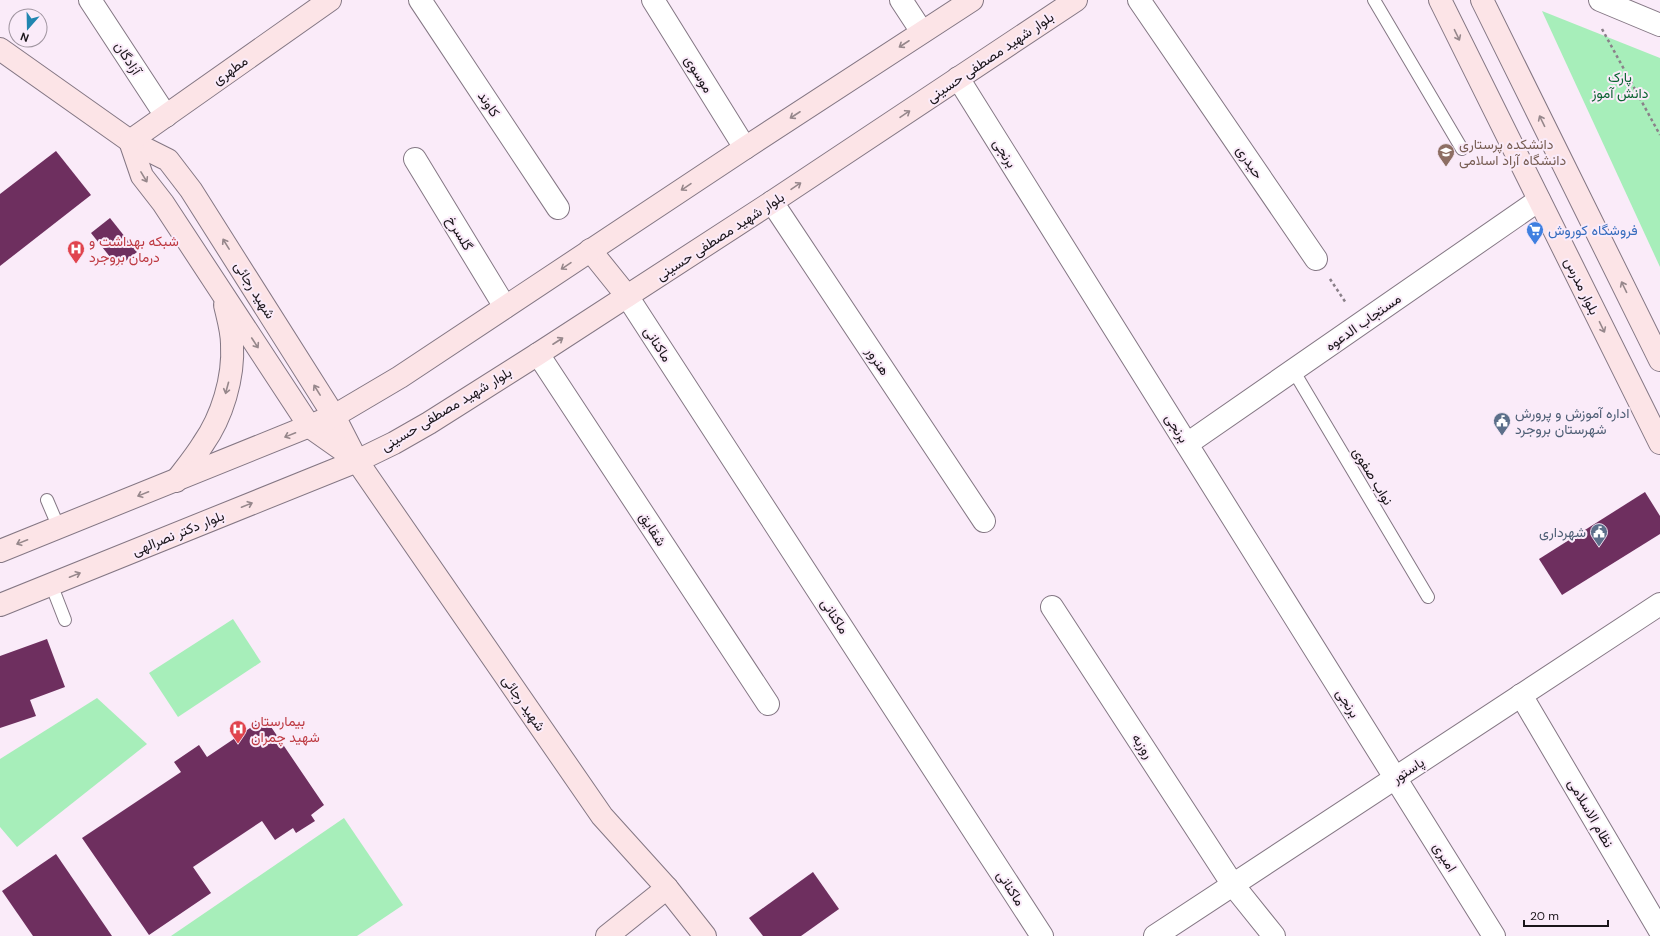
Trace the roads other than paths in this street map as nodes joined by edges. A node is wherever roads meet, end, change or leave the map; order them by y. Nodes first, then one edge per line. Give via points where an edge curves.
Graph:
1 (90, 0) edge
2 (330, 0) edge
3 (420, 0) edge
4 (653, 0) edge
5 (901, 0) edge
6 (972, 0) edge
7 (1076, 0) edge
8 (1139, 0) edge
9 (1374, 0) edge
10 (1440, 0) edge
11 (1482, 0) edge
12 (1600, 0) edge
13 (1660, 25) edge
14 (922, 32) junction
15 (0, 49) edge
16 (958, 78) junction
17 (166, 116) junction
18 (130, 141) junction
19 (745, 148) junction
20 (1462, 149) dead end
21 (415, 159) dead end
22 (1539, 200) junction
23 (772, 202) junction
24 (558, 208) dead end
25 (590, 250) junction
26 (1316, 259) road end
27 (223, 294) junction
28 (627, 296) junction
29 (505, 307) junction
30 (538, 354) junction
31 (1660, 360) edge
32 (1293, 370) junction
33 (323, 421) junction
34 (1660, 443) edge
35 (1187, 444) junction
36 (357, 461) junction
37 (175, 482) junction
38 (47, 500) dead end
39 (984, 520) dead end
40 (59, 528) junction
41 (0, 551) edge
42 (52, 584) junction
43 (1428, 597) dead end
44 (1660, 604) edge
45 (0, 605) edge
46 (1052, 607) dead end
47 (65, 620) dead end
48 (1522, 695) junction
49 (768, 704) dead end
50 (1395, 778) junction
51 (1233, 885) junction
52 (667, 888) junction
53 (1660, 931) edge
54 (607, 936) edge
55 (705, 936) edge
56 (1042, 936) edge
57 (1155, 936) edge
58 (1274, 936) edge
59 (1494, 936) edge

1 - 17 street, آزادگان
2 - 17 main road, مطهری
3 - 24 street, کاوند
4 - 19 street, موسوی
5 - 14 street
6 - 14 main road
7 - 16 main road, بلوار شهید مصطفی حسینی
8 - 26 street, حیدری
9 - 20 lane
10 -> 22 main road, بلوار مدرس
31 -> 11 main road
12 - 13 street
14 -> 19 main road
15 - 18 main road, شهید رجائی
23 -> 16 main road, بلوار شهید مصطفی حسینی
16 - 35 street, برنجی
17 - 18 main road, مطهری
18 -> 27 main road, شهید رجائی via 142,176 163,203
33 -> 18 main road, شهید رجائی via 191,190 168,160
19 -> 25 main road
21 - 29 street, گلسرخ
22 - 32 street, مستجاب الدعوه
22 -> 34 main road, بلوار مدرس
23 - 28 main road, بلوار شهید مصطفی حسینی
23 - 39 street, هنرور
25 - 28 main road
25 -> 29 main road
27 -> 33 main road, شهید رجائی
27 -> 37 main road via 232,345 228,383 213,427
30 -> 28 main road, بلوار شهید مصطفی حسینی
28 - 56 street, ماکنانی
29 - 33 main road via 400,377
30 - 36 main road, بلوار شهید مصطفی حسینی via 429,423
30 - 49 street, شقایق
32 - 35 street, مستجاب الدعوه
32 - 43 lane, نواب صفوی
33 - 36 main road, شهید رجائی
33 -> 37 main road
35 - 50 street, برنجی
42 -> 36 main road, بلوار دکتر نصرالهی
36 - 52 main road, شهید رجائی via 602,816
37 -> 40 main road
38 - 40 lane
40 -> 41 main road
42 - 45 main road, بلوار دکتر نصرالهی
42 - 47 lane
44 - 48 street, پاستور
46 - 51 street, روزبه
48 - 50 street, پاستور
48 - 53 street, نظام الاسلامی
50 - 51 street, پاستور
50 - 59 street, امیری
51 - 57 street, پاستور
51 - 58 street, روزبه
52 - 54 main road
52 - 55 main road, شهید رجائی

